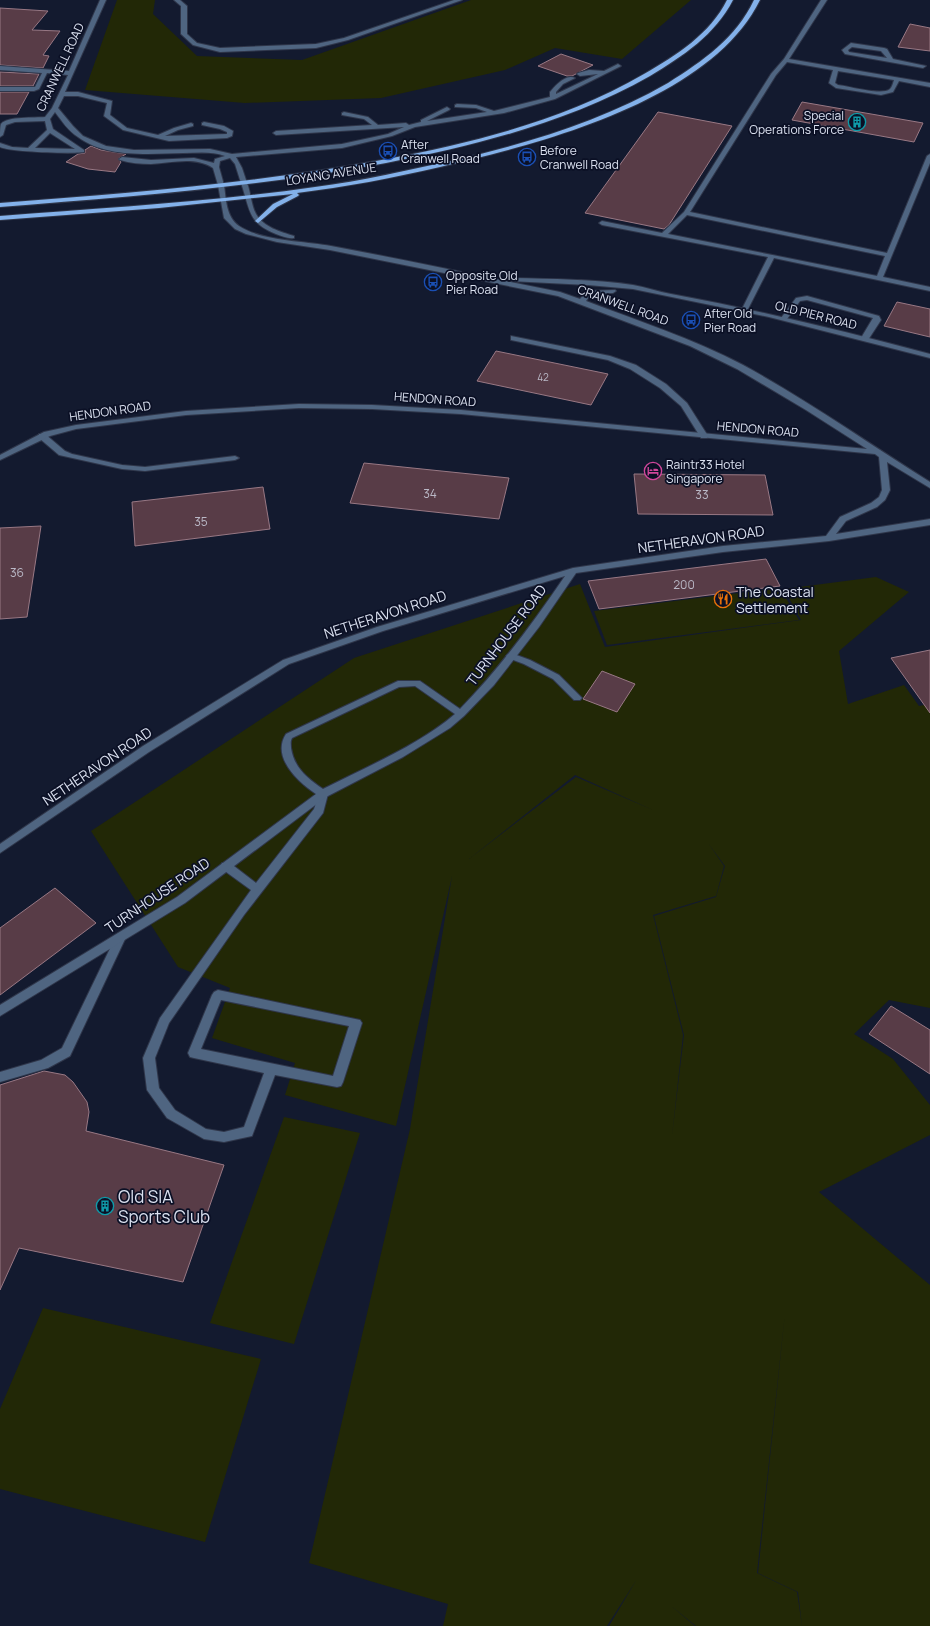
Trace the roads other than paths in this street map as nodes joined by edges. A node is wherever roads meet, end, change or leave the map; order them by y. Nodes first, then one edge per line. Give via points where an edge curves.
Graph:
1 (102, 0) edge
2 (177, 0) edge
3 (459, 0) edge
4 (730, 0) edge
5 (757, 0) edge
6 (824, 0) edge
7 (786, 60) junction
8 (891, 61) junction
9 (857, 64) junction
10 (618, 66) dead end
11 (923, 66) dead end
12 (0, 68) edge
13 (836, 69) junction
14 (45, 72) junction
15 (605, 72) junction
16 (70, 74) junction
17 (580, 74) dead end
18 (572, 78) dead end
19 (897, 80) junction
20 (930, 85) edge
21 (0, 89) edge
22 (61, 94) junction
23 (553, 98) junction
24 (457, 106) dead end
25 (55, 108) junction
26 (447, 109) dead end
27 (494, 113) junction
28 (344, 114) dead end
29 (47, 119) junction
30 (204, 124) dead end
31 (191, 125) dead end
32 (414, 125) junction
33 (376, 127) junction
34 (50, 130) junction
35 (276, 133) dead end
36 (0, 134) edge
37 (159, 137) junction
38 (0, 145) edge
39 (30, 150) junction
40 (231, 156) junction
41 (930, 156) edge
42 (122, 159) dead end
43 (216, 167) junction
44 (244, 183) junction
45 (221, 186) junction
46 (319, 188) junction
47 (249, 197) junction
48 (224, 200) junction
49 (0, 205) edge
50 (686, 213) junction
51 (0, 218) edge
52 (258, 221) junction
53 (602, 223) dead end
54 (663, 235) junction
55 (319, 246) junction
56 (889, 255) junction
57 (772, 256) junction
58 (879, 278) junction
59 (491, 280) junction
60 (601, 284) junction
61 (930, 289) edge
62 (648, 292) junction
63 (560, 294) junction
64 (581, 303) junction
65 (745, 309) junction
66 (785, 318) junction
67 (514, 338) dead end
68 (865, 338) junction
69 (930, 356) edge
70 (42, 436) junction
71 (704, 436) junction
72 (875, 452) junction
73 (884, 457) junction
74 (0, 458) edge
75 (235, 458) dead end
76 (930, 486) edge
77 (930, 522) edge
78 (829, 538) junction
79 (573, 571) junction
80 (511, 656) junction
81 (577, 698) dead end
82 (461, 714) junction
83 (323, 794) junction
84 (0, 849) edge
85 (226, 866) junction
86 (258, 890) junction
87 (121, 937) junction
88 (0, 1012) edge
89 (271, 1069) junction
90 (0, 1077) edge

1 - 16 street, CRANWELL ROAD
2 - 3 street via 184,6 184,34 195,44 220,50 316,46 346,39
4 - 44 main road, LOYANG AVENUE via 721,17 680,54 640,80 589,105 531,126 459,147 335,170
5 - 46 main road, LOYANG AVENUE via 742,28 717,51 664,88 617,111 552,136 484,155 400,174
6 - 7 street
7 - 13 street
7 - 50 street via 774,74
8 - 9 street
8 - 9 street via 884,50 851,45 845,50
8 - 11 street
9 - 13 street
9 - 19 street
10 - 15 street
12 - 14 street
13 - 19 street via 832,83 836,86 880,93 892,90
14 - 16 street
14 - 21 street via 37,88
15 - 17 street
15 - 23 street
16 - 22 street, CRANWELL ROAD
18 - 23 street via 553,92
19 - 20 street
22 - 25 street, CRANWELL ROAD
22 - 37 street via 78,94 110,102 107,116 125,129
23 - 27 street
24 - 27 street via 487,109
25 - 29 street, CRANWELL ROAD
25 - 40 street via 81,138 105,147 149,153 204,151
26 - 32 street
27 - 32 street
28 - 33 street via 364,117
29 - 34 street, CRANWELL ROAD
29 - 36 street via 9,121 1,128
30 - 37 street via 222,127 230,131 230,134 169,139
31 - 37 street
32 - 33 street
32 - 40 street via 390,135 342,146
33 - 35 street
34 - 39 street
34 - 39 street, CRANWELL ROAD via 82,151
38 - 39 street
40 - 43 street via 217,160
40 - 44 street via 238,164
41 - 56 street
42 - 43 street via 150,162 202,160
43 - 45 street, CRANWELL ROAD
44 - 45 main road, LOYANG AVENUE
44 - 47 street
45 - 48 street, CRANWELL ROAD
45 - 49 main road, LOYANG AVENUE
46 - 47 main road, LOYANG AVENUE
46 - 52 main road via 278,203
47 - 48 main road, LOYANG AVENUE
47 - 52 street via 253,216
48 - 51 main road, LOYANG AVENUE
48 - 55 street, CRANWELL ROAD via 226,214 238,229 286,243
50 - 54 street
50 - 56 street
52 - 55 street, CRANWELL ROAD via 281,234
53 - 54 street
54 - 57 street
55 - 59 street, CRANWELL ROAD
56 - 58 street
57 - 58 street
57 - 65 street
58 - 61 street
59 - 60 street, OLD PIER ROAD
59 - 63 street, CRANWELL ROAD
60 - 62 street, OLD PIER ROAD via 635,287
60 - 63 street, OLD PIER ROAD via 577,285
62 - 64 street, OLD PIER ROAD via 589,292
62 - 65 street, OLD PIER ROAD
63 - 64 street, CRANWELL ROAD
64 - 72 street, CRANWELL ROAD via 692,344 740,367
65 - 66 street, OLD PIER ROAD
66 - 68 street, OLD PIER ROAD
66 - 68 street via 798,299 807,298 877,317 878,320
67 - 71 street via 610,358 633,367 663,386 684,405
68 - 69 street, OLD PIER ROAD
70 - 71 street, HENDON ROAD via 76,426 186,412 299,406 461,412
70 - 74 street, HENDON ROAD
70 - 75 street via 70,456 122,468 145,469
71 - 72 street, HENDON ROAD
72 - 73 street, CRANWELL ROAD
73 - 76 street, CRANWELL ROAD
73 - 78 street via 886,490 882,498 874,505 843,519
77 - 78 street, NETHERAVON ROAD
78 - 79 street, NETHERAVON ROAD via 765,544
79 - 80 street, TURNHOUSE ROAD
79 - 84 street, NETHERAVON ROAD via 380,629 286,662 146,749
80 - 81 street via 556,677
80 - 82 street, TURNHOUSE ROAD via 491,683
82 - 83 street, TURNHOUSE ROAD via 447,726 407,750
82 - 83 street via 416,683 398,684 290,736 286,741 290,764 305,782
83 - 85 street, TURNHOUSE ROAD
83 - 86 street via 319,810
85 - 86 street
85 - 87 street, TURNHOUSE ROAD via 180,900
86 - 89 street via 164,1021 149,1058 153,1090 171,1114 204,1134 224,1137 248,1132
87 - 88 street, TURNHOUSE ROAD
87 - 90 street via 66,1052 44,1064
89 - 89 street via 194,1053 218,995 356,1023 337,1082

